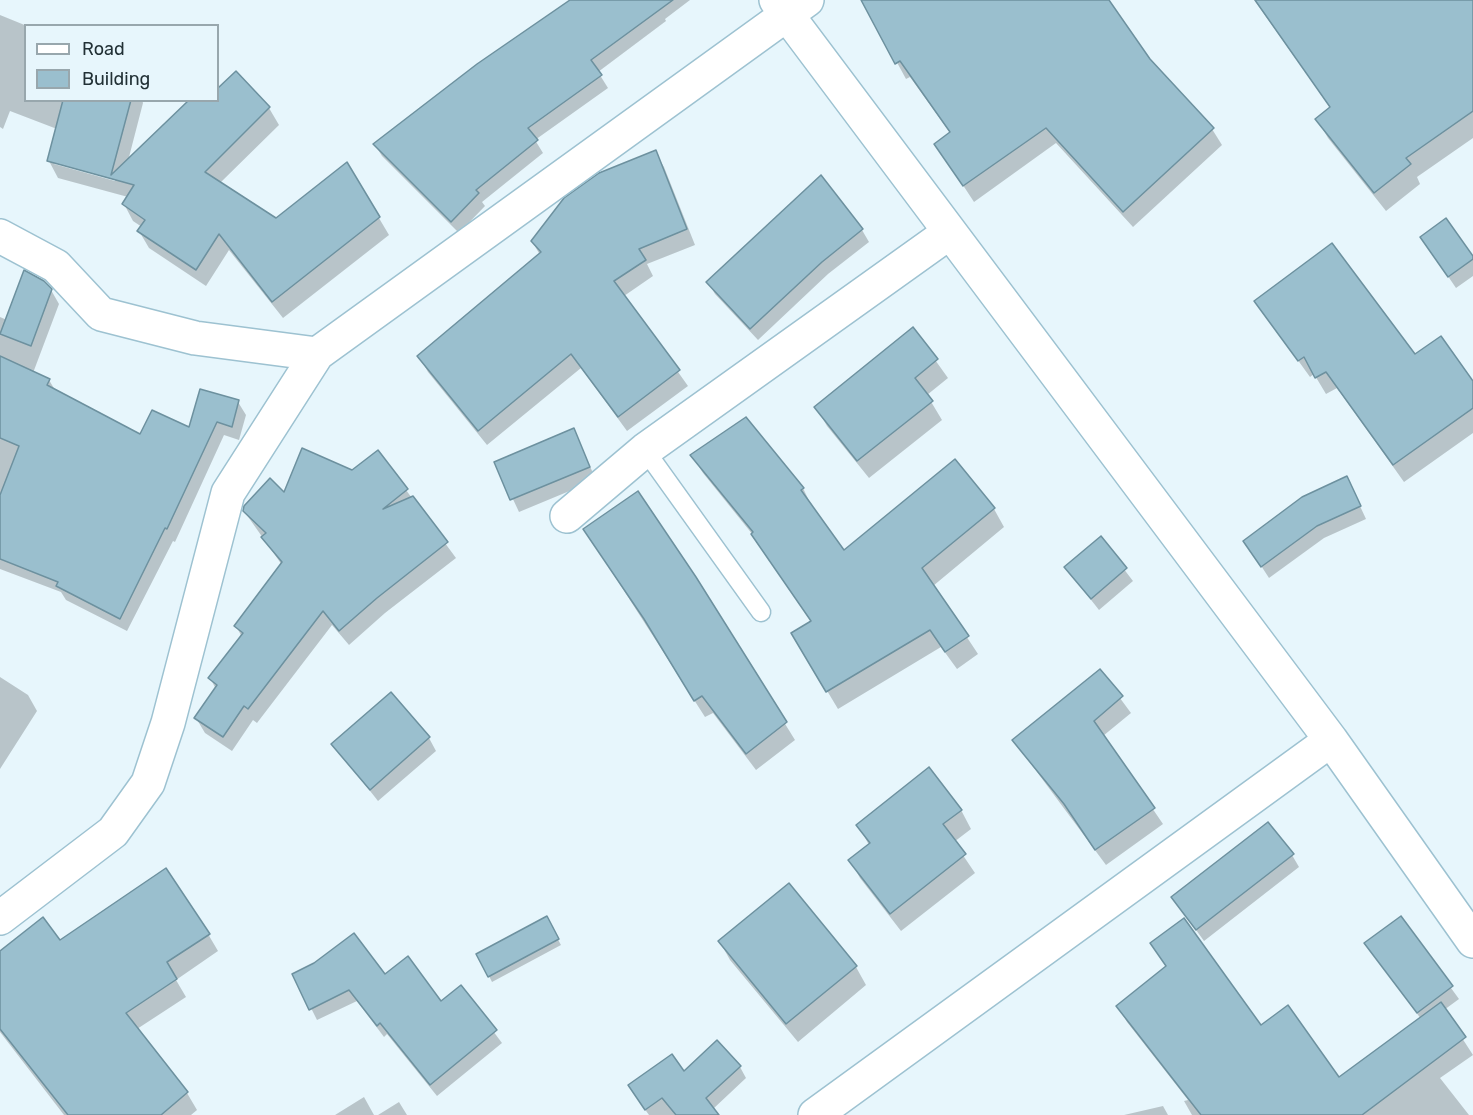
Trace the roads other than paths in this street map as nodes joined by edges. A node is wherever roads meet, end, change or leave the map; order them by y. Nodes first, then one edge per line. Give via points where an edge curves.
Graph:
1 (790, 5) edge
2 (950, 232) junction
3 (0, 236) edge
4 (317, 354) junction
5 (645, 450) junction
6 (567, 516) dead end
7 (761, 612) dead end
8 (1331, 740) junction
9 (0, 918) edge
10 (1473, 941) edge
11 (815, 1115) edge

1 - 2 street
1 - 4 street
2 - 5 street
2 - 8 street
3 - 4 street via 56,266 101,314 195,338
4 - 9 street via 228,493 168,723 148,783 113,832
5 - 6 street
5 - 7 lane
8 - 10 street
8 - 11 street

